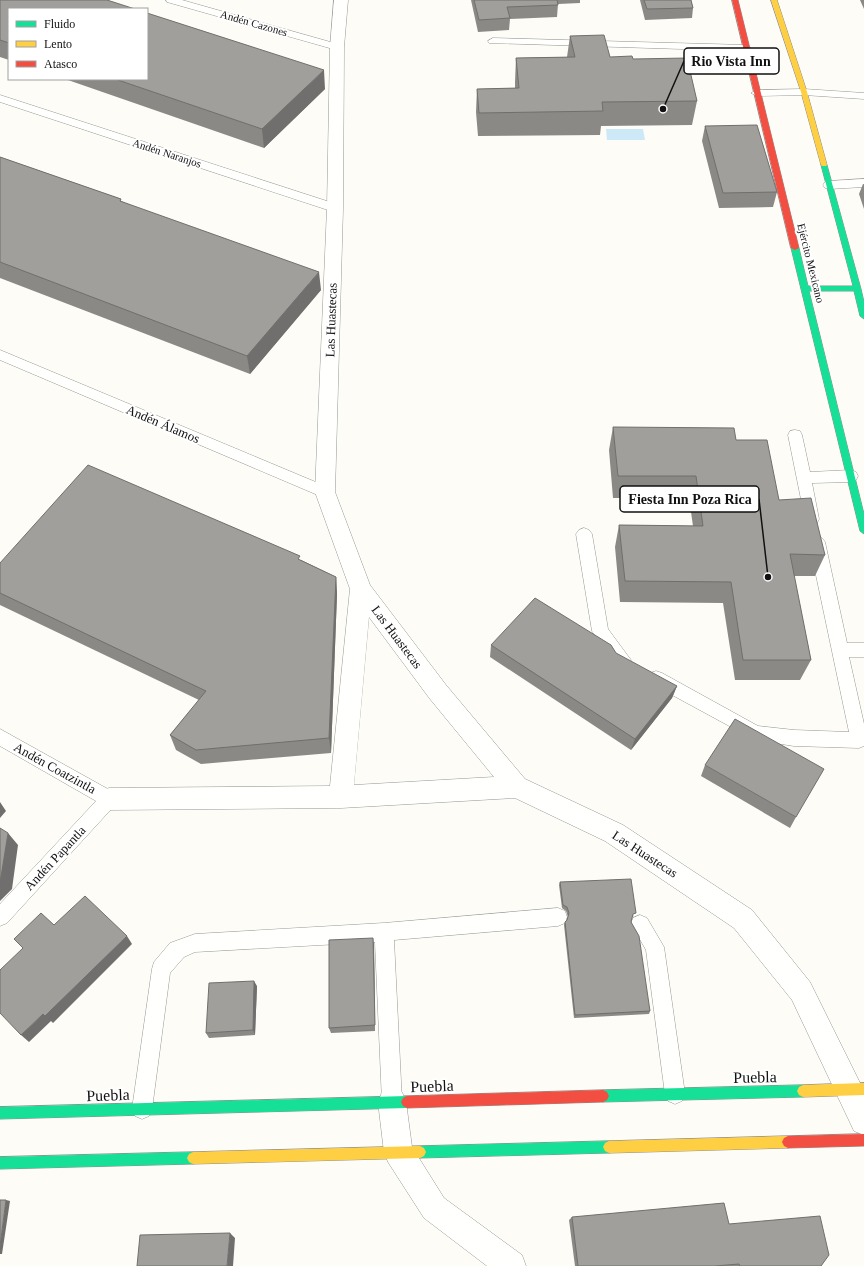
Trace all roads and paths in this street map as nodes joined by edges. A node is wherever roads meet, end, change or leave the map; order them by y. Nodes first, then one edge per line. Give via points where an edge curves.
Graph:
1 (171, 0) edge
2 (342, 0) edge
3 (734, 0) edge
4 (774, 0) edge
5 (493, 42) dead end
6 (337, 47) junction
7 (746, 48) junction
8 (804, 92) junction
9 (757, 93) junction
10 (864, 96) edge
11 (0, 98) edge
12 (864, 183) edge
13 (829, 186) junction
14 (335, 208) junction
15 (805, 288) junction
16 (857, 289) junction
17 (864, 316) edge
18 (0, 355) edge
19 (795, 435) dead end
20 (851, 476) junction
21 (804, 478) junction
22 (325, 492) junction
23 (864, 531) edge
24 (584, 534) dead end
25 (361, 589) junction
26 (839, 650) junction
27 (864, 650) edge
28 (0, 737) edge
29 (518, 787) junction
30 (341, 797) junction
31 (109, 799) junction
32 (0, 917) edge
33 (558, 917) dead end
34 (640, 924) dead end
35 (384, 932) junction
36 (856, 1089) edge
37 (674, 1094) junction
38 (392, 1102) junction
39 (142, 1109) junction
40 (0, 1113) edge
41 (864, 1121) edge
42 (864, 1140) edge
43 (398, 1152) junction
44 (0, 1163) edge
45 (511, 1266) edge

1 - 6 lane, Andén Cazones
2 - 6 street, Las Huastecas
3 - 7 main road, Ejército Mexicano
4 - 8 main road
5 - 7 lane
6 - 14 street, Las Huastecas
7 - 9 main road, Ejército Mexicano
8 - 9 lane
8 - 10 lane
8 - 13 main road
9 - 15 main road, Ejército Mexicano
11 - 14 lane, Andén Naranjos
12 - 13 lane
13 - 16 main road
14 - 22 street, Las Huastecas
15 - 16 main road
15 - 20 main road, Ejército Mexicano
16 - 17 main road
18 - 22 lane, Andén Álamos
19 - 21 lane
20 - 21 lane
20 - 23 main road, Ejército Mexicano
21 - 26 lane
22 - 25 street, Las Huastecas
24 - 26 lane via 600,631 620,658 755,733 794,738 860,740
25 - 29 street, Las Huastecas via 438,692
25 - 30 street
26 - 27 lane
28 - 31 lane, Andén Coatzintla
29 - 30 street
29 - 36 street, Las Huastecas via 614,833 743,919 800,991
30 - 31 street
31 - 32 lane, Andén Papantla
33 - 35 lane
34 - 37 lane via 656,947
35 - 38 lane
35 - 39 lane via 195,943 177,950 161,969
36 - 37 main road, Puebla
36 - 41 street, Las Huastecas
37 - 38 main road, Puebla
38 - 39 main road, Puebla
38 - 43 street
39 - 40 main road, Puebla
42 - 43 main road
43 - 44 main road
43 - 45 street via 434,1208

